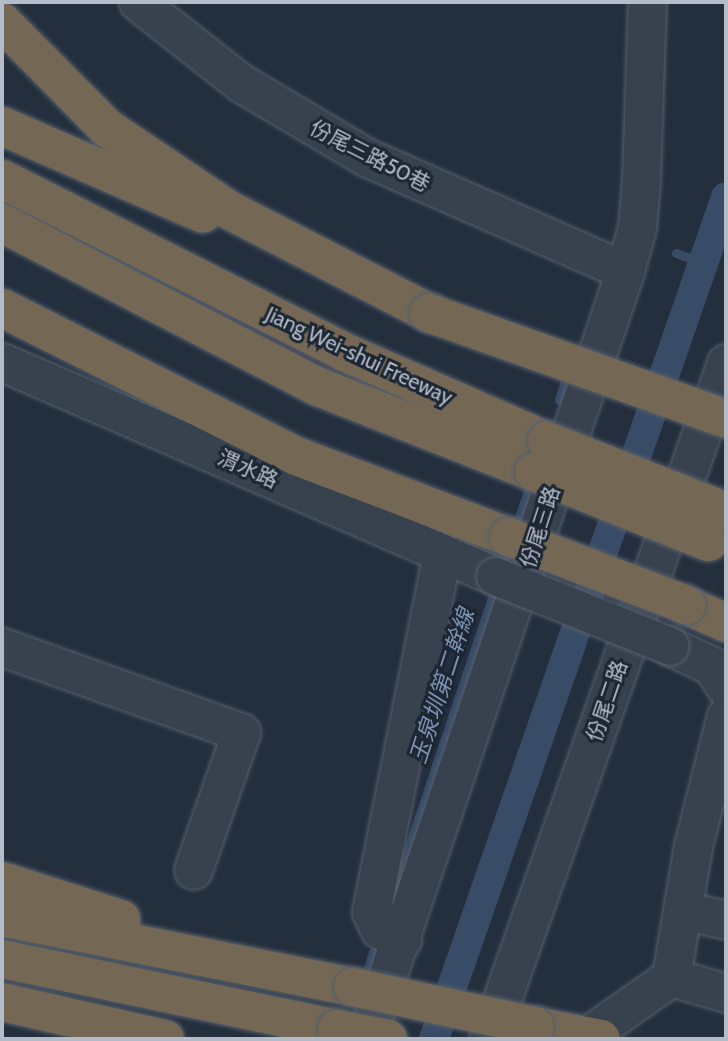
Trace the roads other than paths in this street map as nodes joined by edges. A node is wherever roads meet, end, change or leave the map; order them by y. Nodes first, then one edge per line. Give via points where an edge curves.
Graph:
1 (138, 2) edge
2 (647, 2) edge
3 (2, 22) edge
4 (2, 126) edge
5 (2, 178) edge
6 (2, 223) edge
7 (625, 271) junction
8 (2, 308) edge
9 (429, 313) junction
10 (2, 362) edge
11 (726, 363) edge
12 (726, 419) edge
13 (541, 457) junction
14 (721, 528) edge
15 (442, 553) junction
16 (726, 623) edge
17 (2, 647) edge
18 (726, 688) edge
19 (726, 716) edge
20 (193, 870) dead end
21 (2, 881) edge
22 (682, 909) junction
23 (2, 917) edge
24 (726, 920) edge
25 (402, 940) junction
26 (2, 959) edge
27 (671, 976) junction
28 (307, 978) junction
29 (726, 993) edge
30 (2, 1002) edge
31 (351, 1034) edge
32 (157, 1038) edge
33 (594, 1038) edge
34 (388, 1039) edge
35 (488, 1039) edge

1 - 7 street, 份尾三路50巷 via 241,83 347,146
2 - 7 street, 份尾三路 via 641,180 637,228
3 - 9 highway via 107,128 229,210
4 - 9 highway
5 - 13 highway, Jiang Wei-shui Freeway
6 - 13 highway, Jiang Wei-shui Freeway via 319,387
7 - 25 street, 份尾三路
8 - 16 highway, bridge via 296,456
9 - 12 highway, bridge
10 - 15 street, 渭水路
11 - 35 street, 份尾二路
13 - 14 highway, Jiang Wei-shui Freeway, bridge
15 - 18 street, 渭水路, bridge via 670,646 712,666
15 - 25 street via 371,912 379,929
17 - 20 street via 241,732
19 - 22 street
21 - 28 highway
22 - 24 street
22 - 27 street
23 - 28 highway
25 - 31 street, 份尾三路
26 - 31 highway
27 - 29 street
27 - 33 street
28 - 33 highway, bridge
30 - 32 highway
31 - 34 highway, bridge

